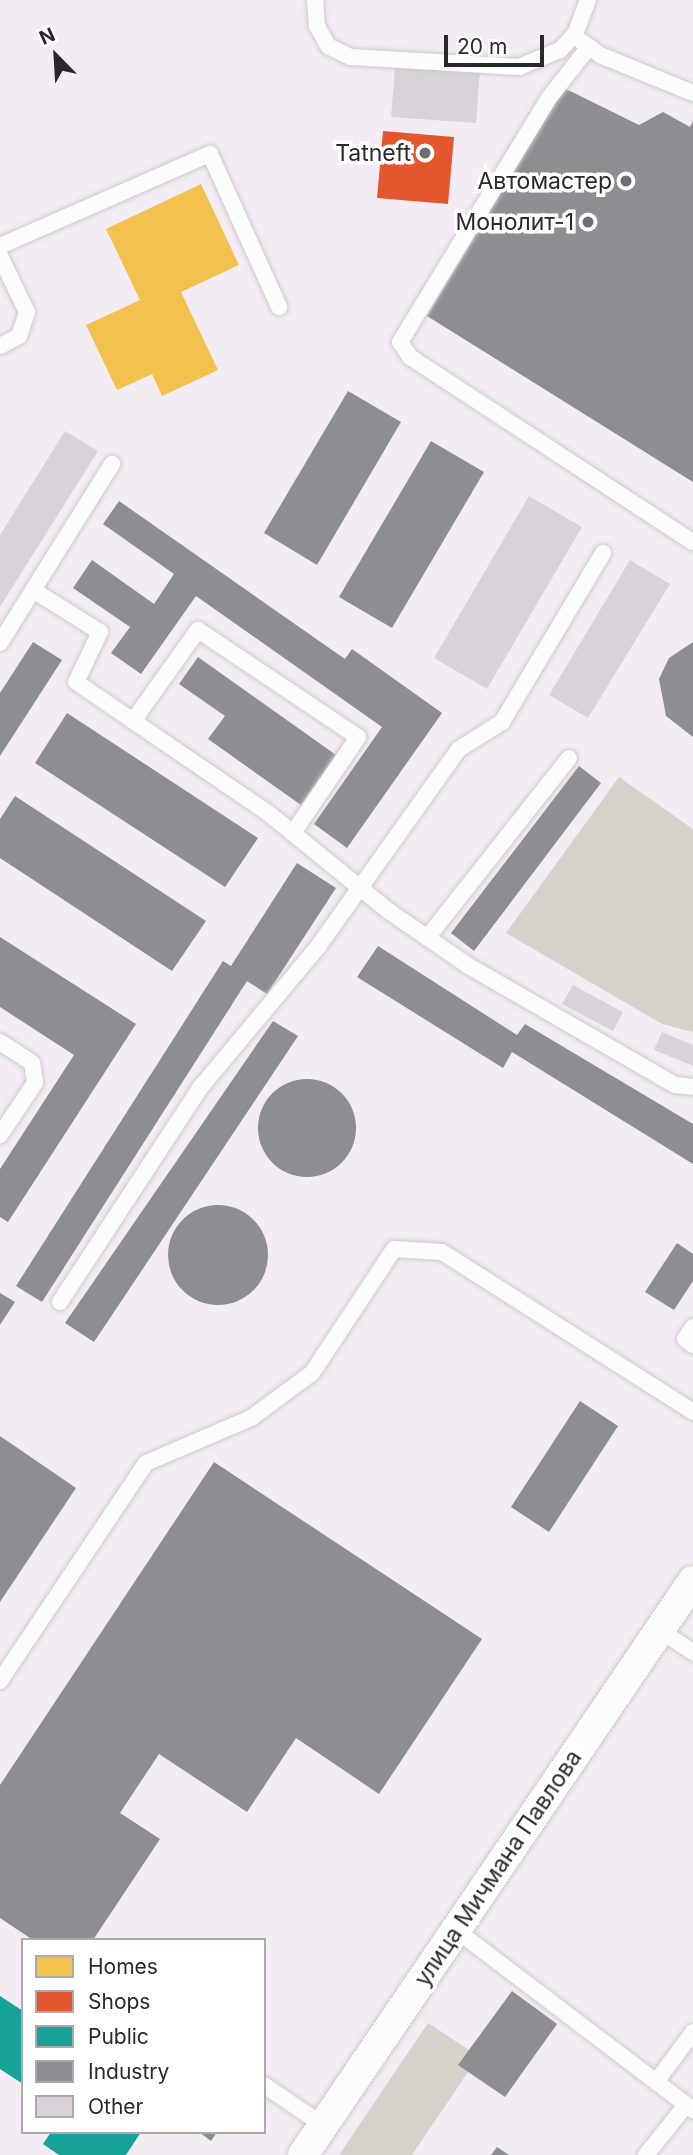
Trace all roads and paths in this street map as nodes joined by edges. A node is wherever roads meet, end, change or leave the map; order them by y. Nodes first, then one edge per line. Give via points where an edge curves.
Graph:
1 (315, 0) edge
2 (588, 0) edge
3 (575, 34) junction
4 (588, 48) junction
5 (693, 93) edge
6 (0, 246) edge
7 (0, 256) edge
8 (279, 307) dead end
9 (0, 346) edge
10 (112, 464) dead end
11 (693, 542) edge
12 (603, 552) dead end
13 (33, 590) junction
14 (0, 643) edge
15 (133, 721) junction
16 (569, 758) dead end
17 (293, 833) junction
18 (360, 882) junction
19 (428, 938) junction
20 (0, 1042) edge
21 (693, 1087) edge
22 (0, 1135) edge
23 (60, 1302) dead end
24 (693, 1326) edge
25 (693, 1345) edge
26 (693, 1412) edge
27 (693, 1581) edge
28 (660, 1630) junction
29 (693, 1652) edge
30 (0, 1681) edge
31 (456, 1930) junction
32 (693, 2032) edge
33 (656, 2082) junction
34 (266, 2086) edge
35 (689, 2108) edge
36 (323, 2125) junction
37 (303, 2155) edge
38 (646, 2155) edge

1 - 3 lane via 317,26 328,46 351,57 519,67 541,61
2 - 3 lane
3 - 4 lane
4 - 5 lane
4 - 11 lane via 549,98 400,342 410,357
6 - 8 lane via 210,154
7 - 9 lane via 27,312 19,336
10 - 13 lane
12 - 18 lane via 502,722 459,749
13 - 14 lane
13 - 15 lane via 100,632 76,682
15 - 17 lane
15 - 17 lane via 198,630 358,737
16 - 19 lane
17 - 18 lane
18 - 19 lane
18 - 23 lane via 317,948 200,1088
19 - 21 lane via 675,1085
20 - 22 lane via 32,1063 35,1083
24 - 25 lane via 685,1339
26 - 30 lane via 442,1252 394,1249 312,1373 251,1418 146,1463
27 - 28 street, улица Мичмана Павлова
28 - 29 lane
28 - 31 street, улица Мичмана Павлова
31 - 33 lane
31 - 36 street, улица Мичмана Павлова
32 - 33 lane
33 - 35 lane
34 - 36 lane
35 - 38 lane
36 - 37 street, улица Мичмана Павлова

